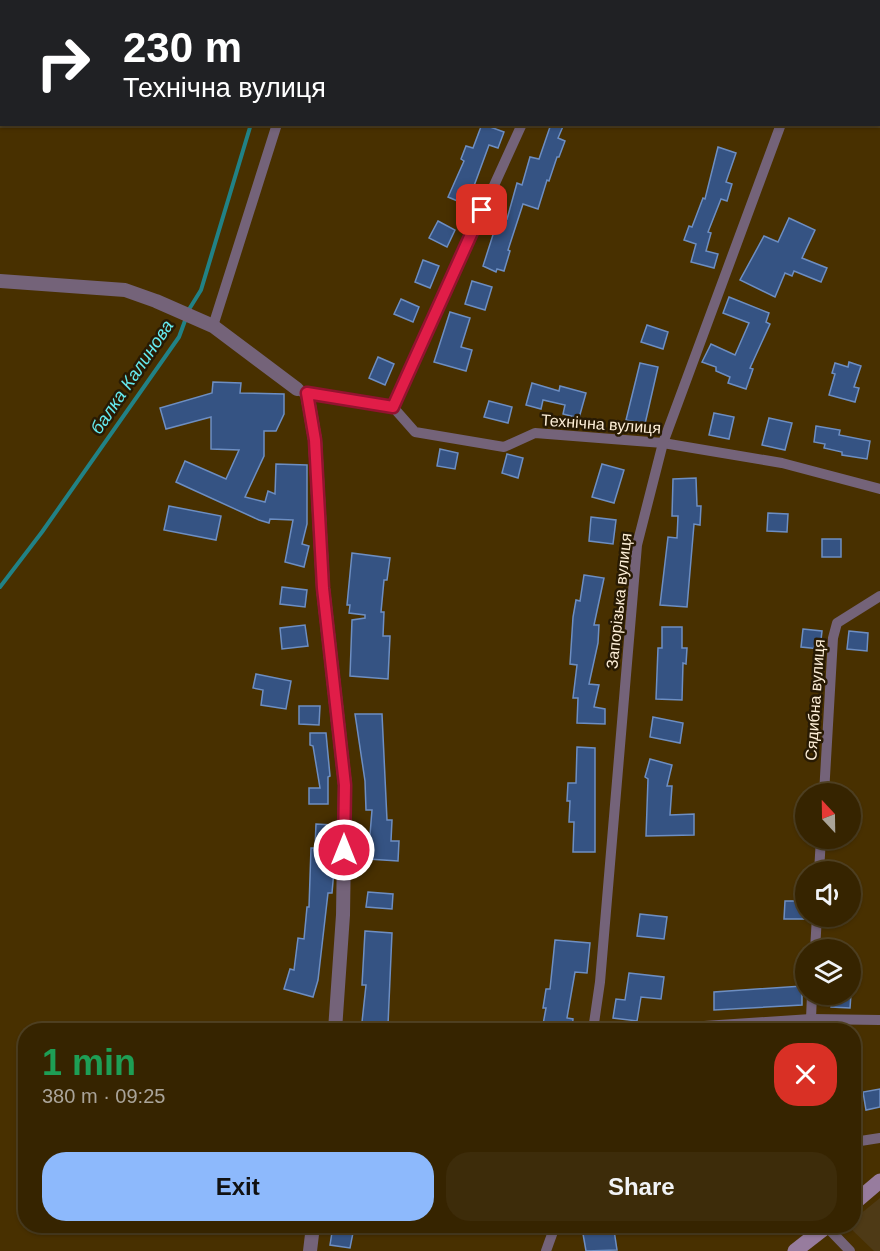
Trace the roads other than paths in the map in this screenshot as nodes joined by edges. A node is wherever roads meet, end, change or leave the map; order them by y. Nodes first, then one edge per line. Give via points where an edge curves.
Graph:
1 (276, 126) edge
2 (521, 126) edge
3 (780, 126) edge
4 (0, 281) edge
5 (213, 326) junction
6 (302, 391) junction
7 (393, 407) junction
8 (663, 443) junction
9 (880, 489) edge
10 (880, 596) edge
11 (825, 783) edge
12 (812, 1005) edge
13 (811, 1019) junction
14 (880, 1020) edge
15 (336, 1023) edge
16 (594, 1023) edge
17 (750, 1023) edge
18 (880, 1138) edge
19 (861, 1141) edge
20 (880, 1181) edge
21 (861, 1197) edge
22 (312, 1233) edge
23 (552, 1233) edge
24 (817, 1233) edge
25 (833, 1233) edge
26 (310, 1251) edge
27 (546, 1251) edge
28 (795, 1251) edge
29 (850, 1251) edge

1 - 5 street
2 - 7 street
3 - 8 street, Запорізька вулиця
4 - 5 street via 125,291
5 - 6 street
6 - 7 street
6 - 15 street via 315,440 323,588 345,785 344,915
7 - 8 street, Технічна вулиця via 416,432 504,447 535,433
8 - 9 street, Технічна вулиця via 782,463
8 - 16 street, Запорізька вулиця via 637,545
10 - 11 street, Сядибна вулиця via 837,623
12 - 13 street
13 - 14 street
13 - 17 street
18 - 19 street
20 - 21 main road
22 - 26 street
23 - 27 street
24 - 28 main road
25 - 29 street

